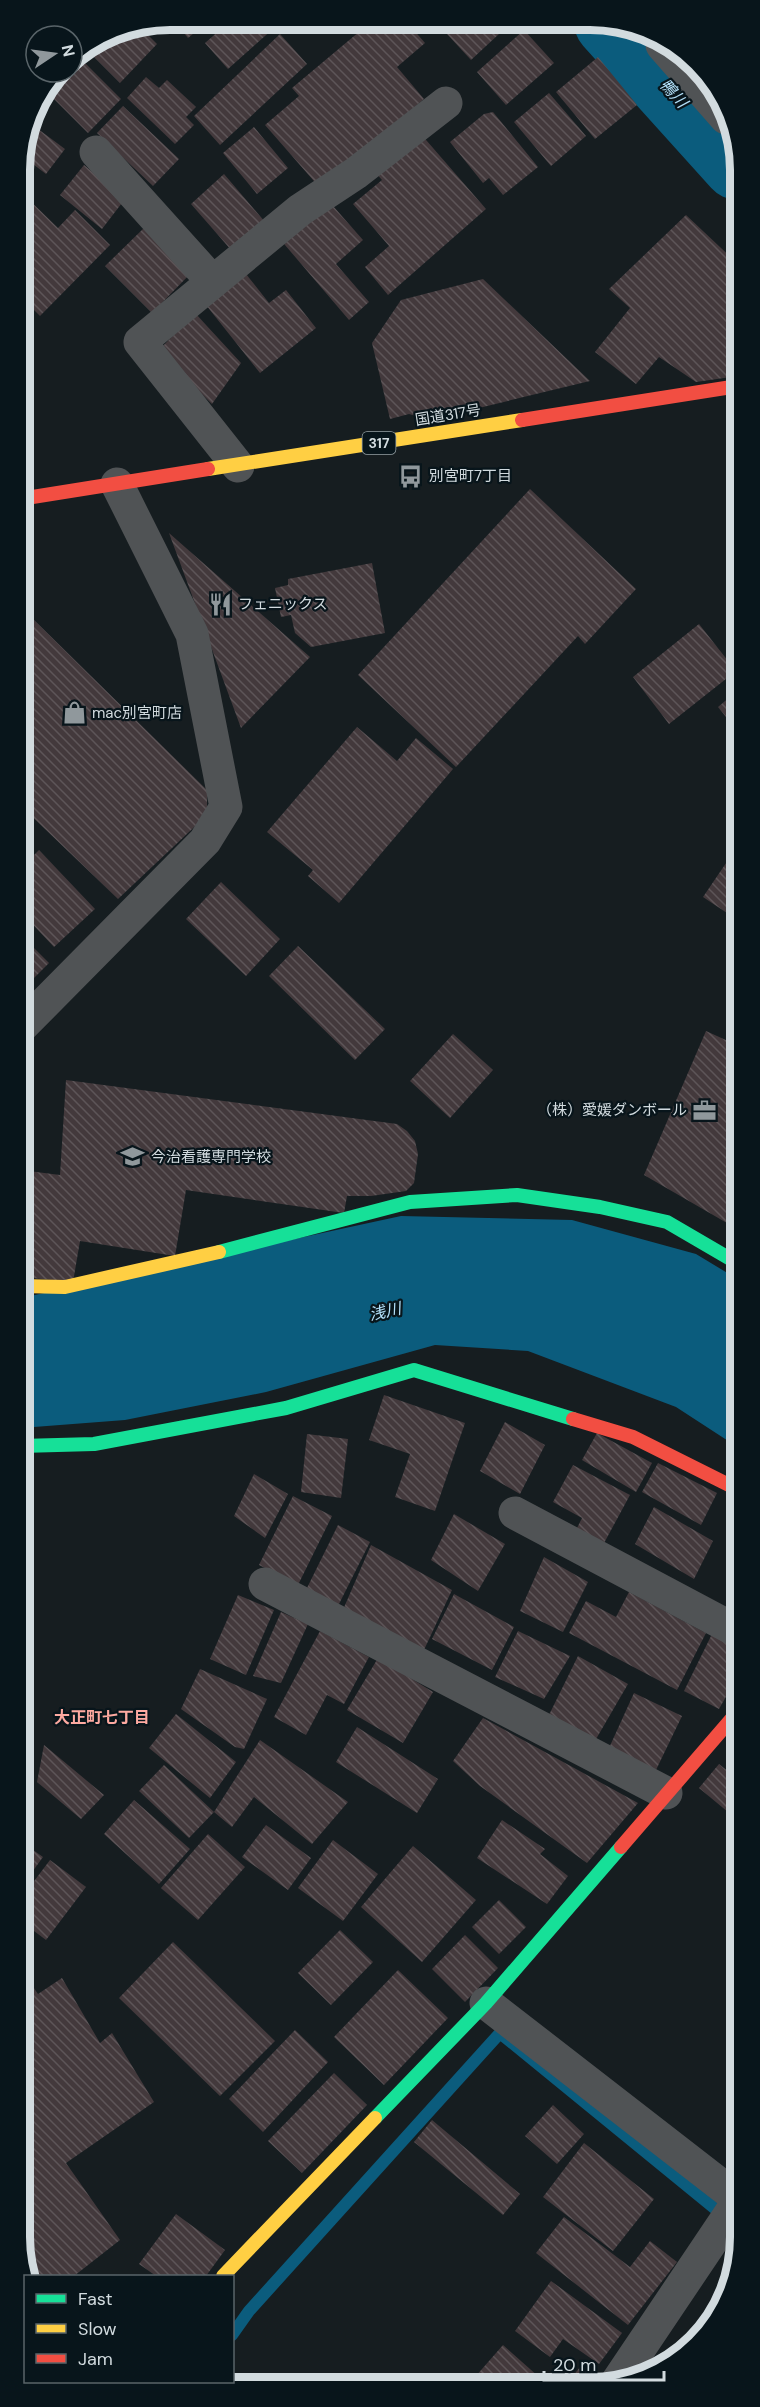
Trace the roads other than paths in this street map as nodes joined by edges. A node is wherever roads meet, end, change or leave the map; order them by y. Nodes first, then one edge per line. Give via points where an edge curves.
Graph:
1 (673, 58) edge
2 (446, 103) dead end
3 (713, 103) edge
4 (96, 152) dead end
5 (213, 282) junction
6 (730, 387) edge
7 (238, 466) junction
8 (117, 484) junction
9 (30, 497) edge
10 (30, 1018) edge
11 (730, 1259) edge
12 (30, 1286) edge
13 (30, 1446) edge
14 (730, 1486) edge
15 (515, 1513) dead end
16 (265, 1584) dead end
17 (730, 1627) edge
18 (730, 1720) edge
19 (666, 1793) junction
20 (486, 2003) junction
21 (730, 2192) edge
22 (730, 2215) edge
23 (225, 2275) edge
24 (623, 2373) edge

1 - 3 street
2 - 5 street via 356,173 300,210
4 - 5 street
5 - 7 street via 140,342
6 - 7 main road, 国道317号 / 317
7 - 8 main road, 国道317号 / 317
8 - 9 main road, 国道317号 / 317
8 - 10 street via 192,634 226,807 205,841
11 - 12 main road via 667,1222 517,1195 410,1202 194,1259 65,1287
13 - 14 main road via 94,1444 286,1408 414,1370 633,1437
15 - 17 street
16 - 19 street
18 - 19 main road
19 - 20 main road
20 - 21 street
20 - 23 main road
22 - 24 street

